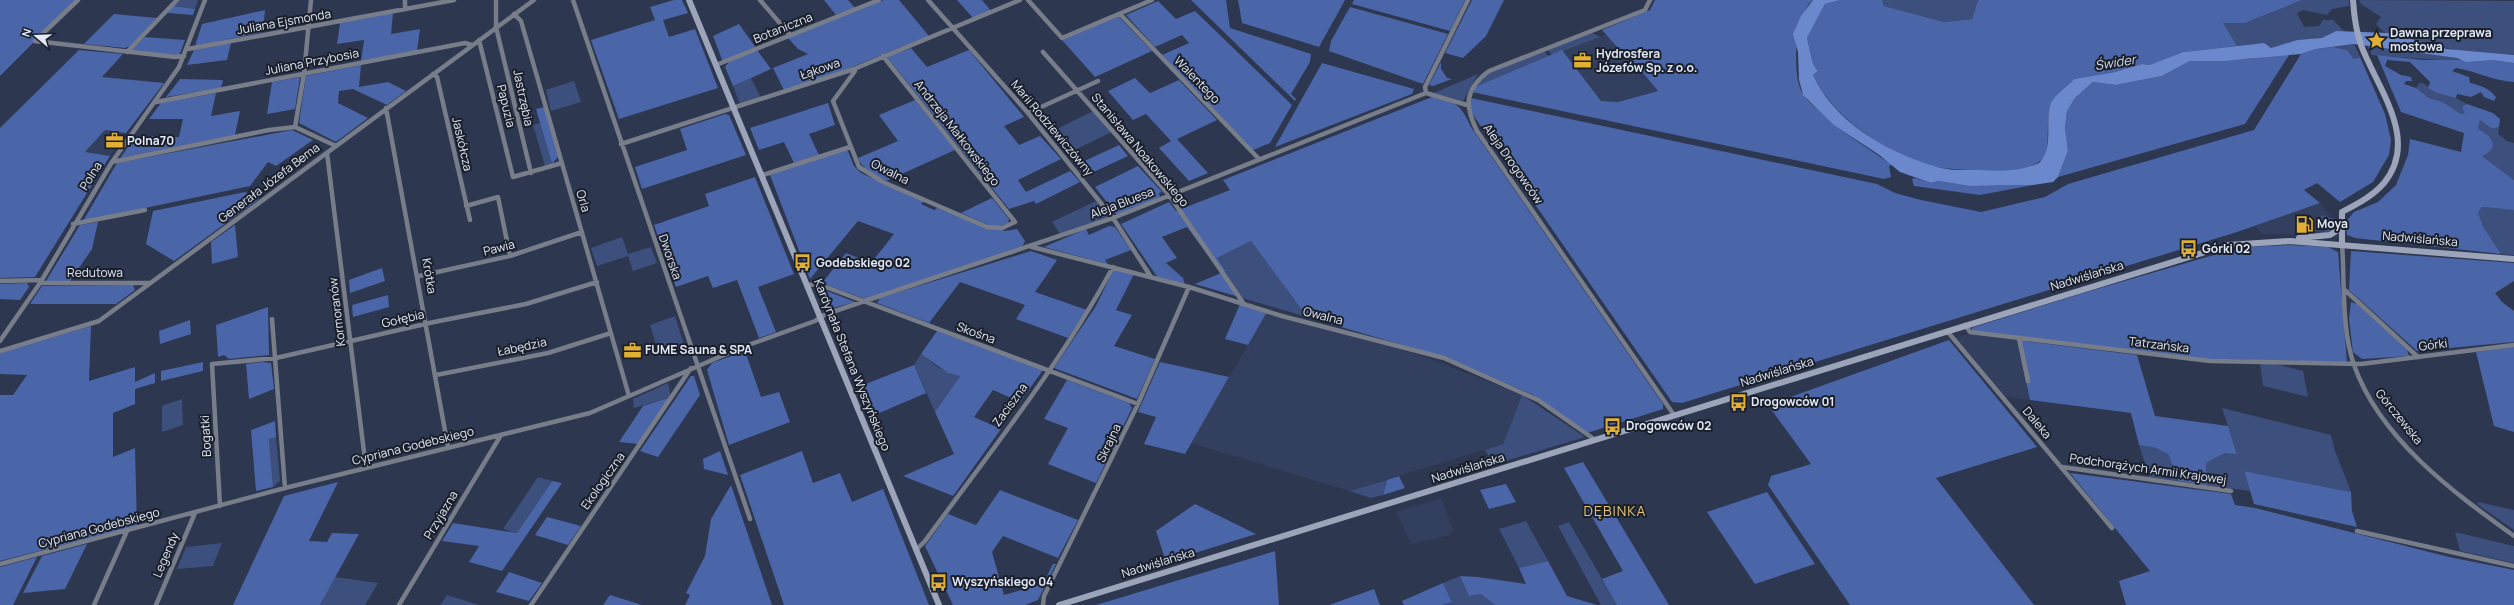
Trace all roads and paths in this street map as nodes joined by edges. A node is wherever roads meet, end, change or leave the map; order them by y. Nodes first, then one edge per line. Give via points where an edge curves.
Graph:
1 (78, 0) edge
2 (177, 0) edge
3 (205, 0) edge
4 (311, 0) edge
5 (405, 0) edge
6 (454, 0) edge
7 (496, 0) edge
8 (534, 0) edge
9 (573, 0) edge
10 (689, 0) edge
11 (760, 0) edge
12 (880, 0) edge
13 (928, 0) edge
14 (1020, 0) edge
15 (1028, 0) edge
16 (1152, 0) edge
17 (1468, 0) edge
18 (1650, 0) edge
19 (2353, 0) edge
20 (405, 9) junction
21 (514, 14) junction
22 (1120, 14) junction
23 (310, 27) junction
24 (496, 27) junction
25 (955, 28) junction
26 (790, 35) junction
27 (479, 40) junction
28 (472, 45) junction
29 (188, 49) junction
30 (128, 52) junction
31 (1043, 52) dead end
32 (184, 56) junction
33 (883, 56) junction
34 (716, 65) junction
35 (854, 68) junction
36 (304, 74) junction
37 (433, 74) junction
38 (1098, 81) dead end
39 (1077, 90) junction
40 (1426, 92) junction
41 (156, 102) junction
42 (1467, 105) junction
43 (386, 108) junction
44 (734, 109) junction
45 (1028, 113) junction
46 (295, 127) junction
47 (621, 144) junction
48 (336, 146) junction
49 (850, 147) junction
50 (327, 153) junction
51 (1259, 159) junction
52 (112, 162) junction
53 (562, 163) junction
54 (531, 173) junction
55 (763, 175) junction
56 (1169, 195) junction
57 (466, 206) junction
58 (145, 210) dead end
59 (1113, 218) junction
60 (470, 220) dead end
61 (1015, 222) joint
62 (73, 224) junction
63 (2341, 228) junction
64 (582, 232) junction
65 (2290, 241) junction
66 (2342, 244) junction
67 (1032, 247) junction
68 (510, 256) junction
69 (2514, 259) edge
70 (1113, 267) junction
71 (419, 276) junction
72 (1151, 277) junction
73 (0, 281) edge
74 (41, 282) junction
75 (597, 282) junction
76 (150, 283) junction
77 (807, 285) junction
78 (1189, 287) junction
79 (2346, 291) junction
80 (864, 301) junction
81 (1244, 304) junction
82 (820, 318) junction
83 (272, 320) dead end
84 (427, 324) junction
85 (1965, 325) junction
86 (1948, 331) junction
87 (611, 333) junction
88 (2018, 338) junction
89 (0, 341) edge
90 (351, 341) junction
91 (2514, 345) edge
92 (0, 351) edge
93 (2418, 357) junction
94 (276, 358) junction
95 (212, 364) joint
96 (2354, 364) junction
97 (698, 366) junction
98 (691, 368) junction
99 (1048, 370) junction
100 (436, 375) junction
101 (2028, 381) dead end
102 (629, 396) junction
103 (1138, 404) junction
104 (1674, 415) junction
105 (501, 434) junction
106 (1594, 440) junction
107 (448, 447) junction
108 (2062, 467) junction
109 (366, 468) junction
110 (285, 488) junction
111 (2231, 491) dead end
112 (220, 506) junction
113 (195, 513) junction
114 (750, 519) dead end
115 (2112, 528) dead end
116 (127, 531) junction
117 (2357, 531) dead end
118 (2514, 536) edge
119 (916, 550) junction
120 (0, 564) edge
121 (2514, 566) edge
122 (94, 605) edge
123 (156, 605) edge
124 (398, 605) edge
125 (531, 605) edge
126 (939, 605) edge
127 (1043, 605) edge
128 (1059, 605) edge

1 - 30 street via 35,42
2 - 30 street
3 - 29 street, Polna
4 - 23 street
5 - 20 street
6 - 20 street, Juliana Ejsmonda
7 - 24 street, Jastrzębia
8 - 21 street, Generała Józefa Bema
9 - 47 street, Dworska
10 - 34 main road, Kardynała Stefana Wyszyńskiego
11 - 26 street
12 - 26 street, Botaniczna
13 - 25 street, Marii Rodziewiczówny
14 - 25 street, Łąkowa
15 - 22 street via 1062,38
16 - 22 street
17 - 40 street via 1425,87
18 - 42 street via 1645,10 1489,71 1473,84
19 - 63 main road via 2357,28 2397,125 2398,157 2392,172 2379,189 2344,209
20 - 23 street, Juliana Ejsmonda
21 - 24 street, Generała Józefa Bema
21 - 53 street, Orla via 521,21
22 - 51 street, Walentego
23 - 29 street, Juliana Ejsmonda
23 - 36 street
24 - 27 street, Generała Józefa Bema
24 - 54 street, Jastrzębia
25 - 33 street, Łąkowa
25 - 45 street, Marii Rodziewiczówny
26 - 34 street, Botaniczna
27 - 28 street, Generała Józefa Bema
27 - 54 street, Papuzia via 513,177
28 - 36 street, Juliana Przybosia via 465,43
28 - 37 street, Generała Józefa Bema
29 - 32 street, Polna
30 - 32 street
31 - 39 street, Stanisława Noakowskiego
32 - 41 street, Polna
33 - 35 street, Łąkowa
33 - 61 street, Andrzeja Małkowskiego
34 - 44 main road, Kardynała Stefana Wyszyńskiego
35 - 44 street, Łąkowa
35 - 49 street, Owalna via 855,71 833,101
36 - 41 street, Juliana Przybosia
36 - 46 street
37 - 43 street, Generała Józefa Bema
37 - 57 street, Jaskółcza via 437,77
38 - 39 street
39 - 45 street
39 - 56 street, Stanisława Noakowskiego
40 - 42 street
40 - 51 street, Aleja Bluesa
41 - 52 street, Polna
42 - 104 street, Aleja Drogowców via 1470,119 1477,131
43 - 48 street, Generała Józefa Bema
43 - 71 street, Krótka
44 - 47 street, Łąkowa
44 - 55 main road, Kardynała Stefana Wyszyńskiego
45 - 59 street, Marii Rodziewiczówny
46 - 48 street
46 - 52 street
47 - 97 street, Dworska
48 - 50 street, Generała Józefa Bema
49 - 55 street
49 - 61 street, Owalna via 859,167 884,182 987,226 1002,228
50 - 76 street, Generała Józefa Bema
50 - 90 street, Kormoranów
51 - 56 street, Aleja Bluesa
52 - 62 street, Polna
53 - 54 street
53 - 64 street, Orla
55 - 77 main road, Kardynała Stefana Wyszyńskiego
56 - 59 street, Aleja Bluesa
56 - 81 street, Stanisława Noakowskiego
57 - 60 street, Jaskółcza
57 - 68 street via 498,197
58 - 62 street
59 - 67 street, Aleja Bluesa
59 - 72 street, Marii Rodziewiczówny
62 - 74 street, Polna
63 - 65 main road via 2330,235
63 - 66 main road
64 - 68 street, Pawia
64 - 75 street, Orla
65 - 66 main road, Nadwiślańska
65 - 85 main road, Nadwiślańska via 2248,242 2216,248
66 - 69 main road, Nadwiślańska
66 - 79 street, Górczewska
67 - 70 street, Owalna
67 - 80 street, Aleja Bluesa
68 - 71 street, Pawia
70 - 72 street, Owalna
70 - 99 street, Zaciszna via 1078,327
71 - 84 street, Krótka
72 - 78 street, Owalna
73 - 74 street, Redutowa
74 - 76 street, Redutowa
74 - 89 street, Polna
75 - 84 street, Gołębia via 531,303
75 - 87 street, Orla
76 - 92 street, Generała Józefa Bema via 92,324
77 - 80 street, Skośna via 818,284
77 - 82 main road, Kardynała Stefana Wyszyńskiego
78 - 81 street, Owalna
78 - 103 street, Skrajna
79 - 93 street
79 - 96 street, Górczewska
80 - 82 street, Aleja Bluesa
80 - 99 street, Skośna
81 - 106 street, Owalna via 1444,358 1538,400
82 - 97 street, Cypriana Godebskiego
82 - 119 main road, Kardynała Stefana Wyszyńskiego
83 - 94 street
84 - 90 street, Gołębia
84 - 100 street, Krótka
85 - 86 main road, Nadwiślańska
85 - 88 street, Tatrzańska via 1970,332
86 - 104 main road, Nadwiślańska
86 - 108 street, Daleka
87 - 100 street, Łabędzia via 548,353
87 - 102 street, Orla
88 - 96 street, Tatrzańska via 2210,361
88 - 101 street
90 - 94 street, Gołębia
90 - 109 street, Kormoranów
91 - 93 street, Górki
93 - 96 street, Górki
94 - 95 street, Gołębia
94 - 110 street
95 - 112 street, Bogatki
96 - 118 street, Górczewska via 2372,402 2404,442 2457,495
97 - 98 street, Cypriana Godebskiego
97 - 114 street, Dworska
98 - 102 street, Cypriana Godebskiego
98 - 125 street, Ekologiczna
99 - 103 street, Skośna
99 - 119 street, Zaciszna via 925,542
100 - 107 street, Krótka
102 - 105 street, Cypriana Godebskiego via 590,413
103 - 127 street, Skrajna via 1044,596
104 - 106 main road, Nadwiślańska
105 - 107 street, Cypriana Godebskiego
105 - 124 street, Przyjazna
106 - 128 main road, Nadwiślańska
107 - 109 street, Cypriana Godebskiego
108 - 111 street, Podchorążych Armii Krajowej
108 - 115 street, Daleka
109 - 110 street, Cypriana Godebskiego
110 - 112 street, Cypriana Godebskiego
112 - 113 street, Cypriana Godebskiego
113 - 116 street, Cypriana Godebskiego
113 - 123 street, Legendy
116 - 120 street, Cypriana Godebskiego
116 - 122 street
117 - 121 street
119 - 126 main road, Kardynała Stefana Wyszyńskiego

